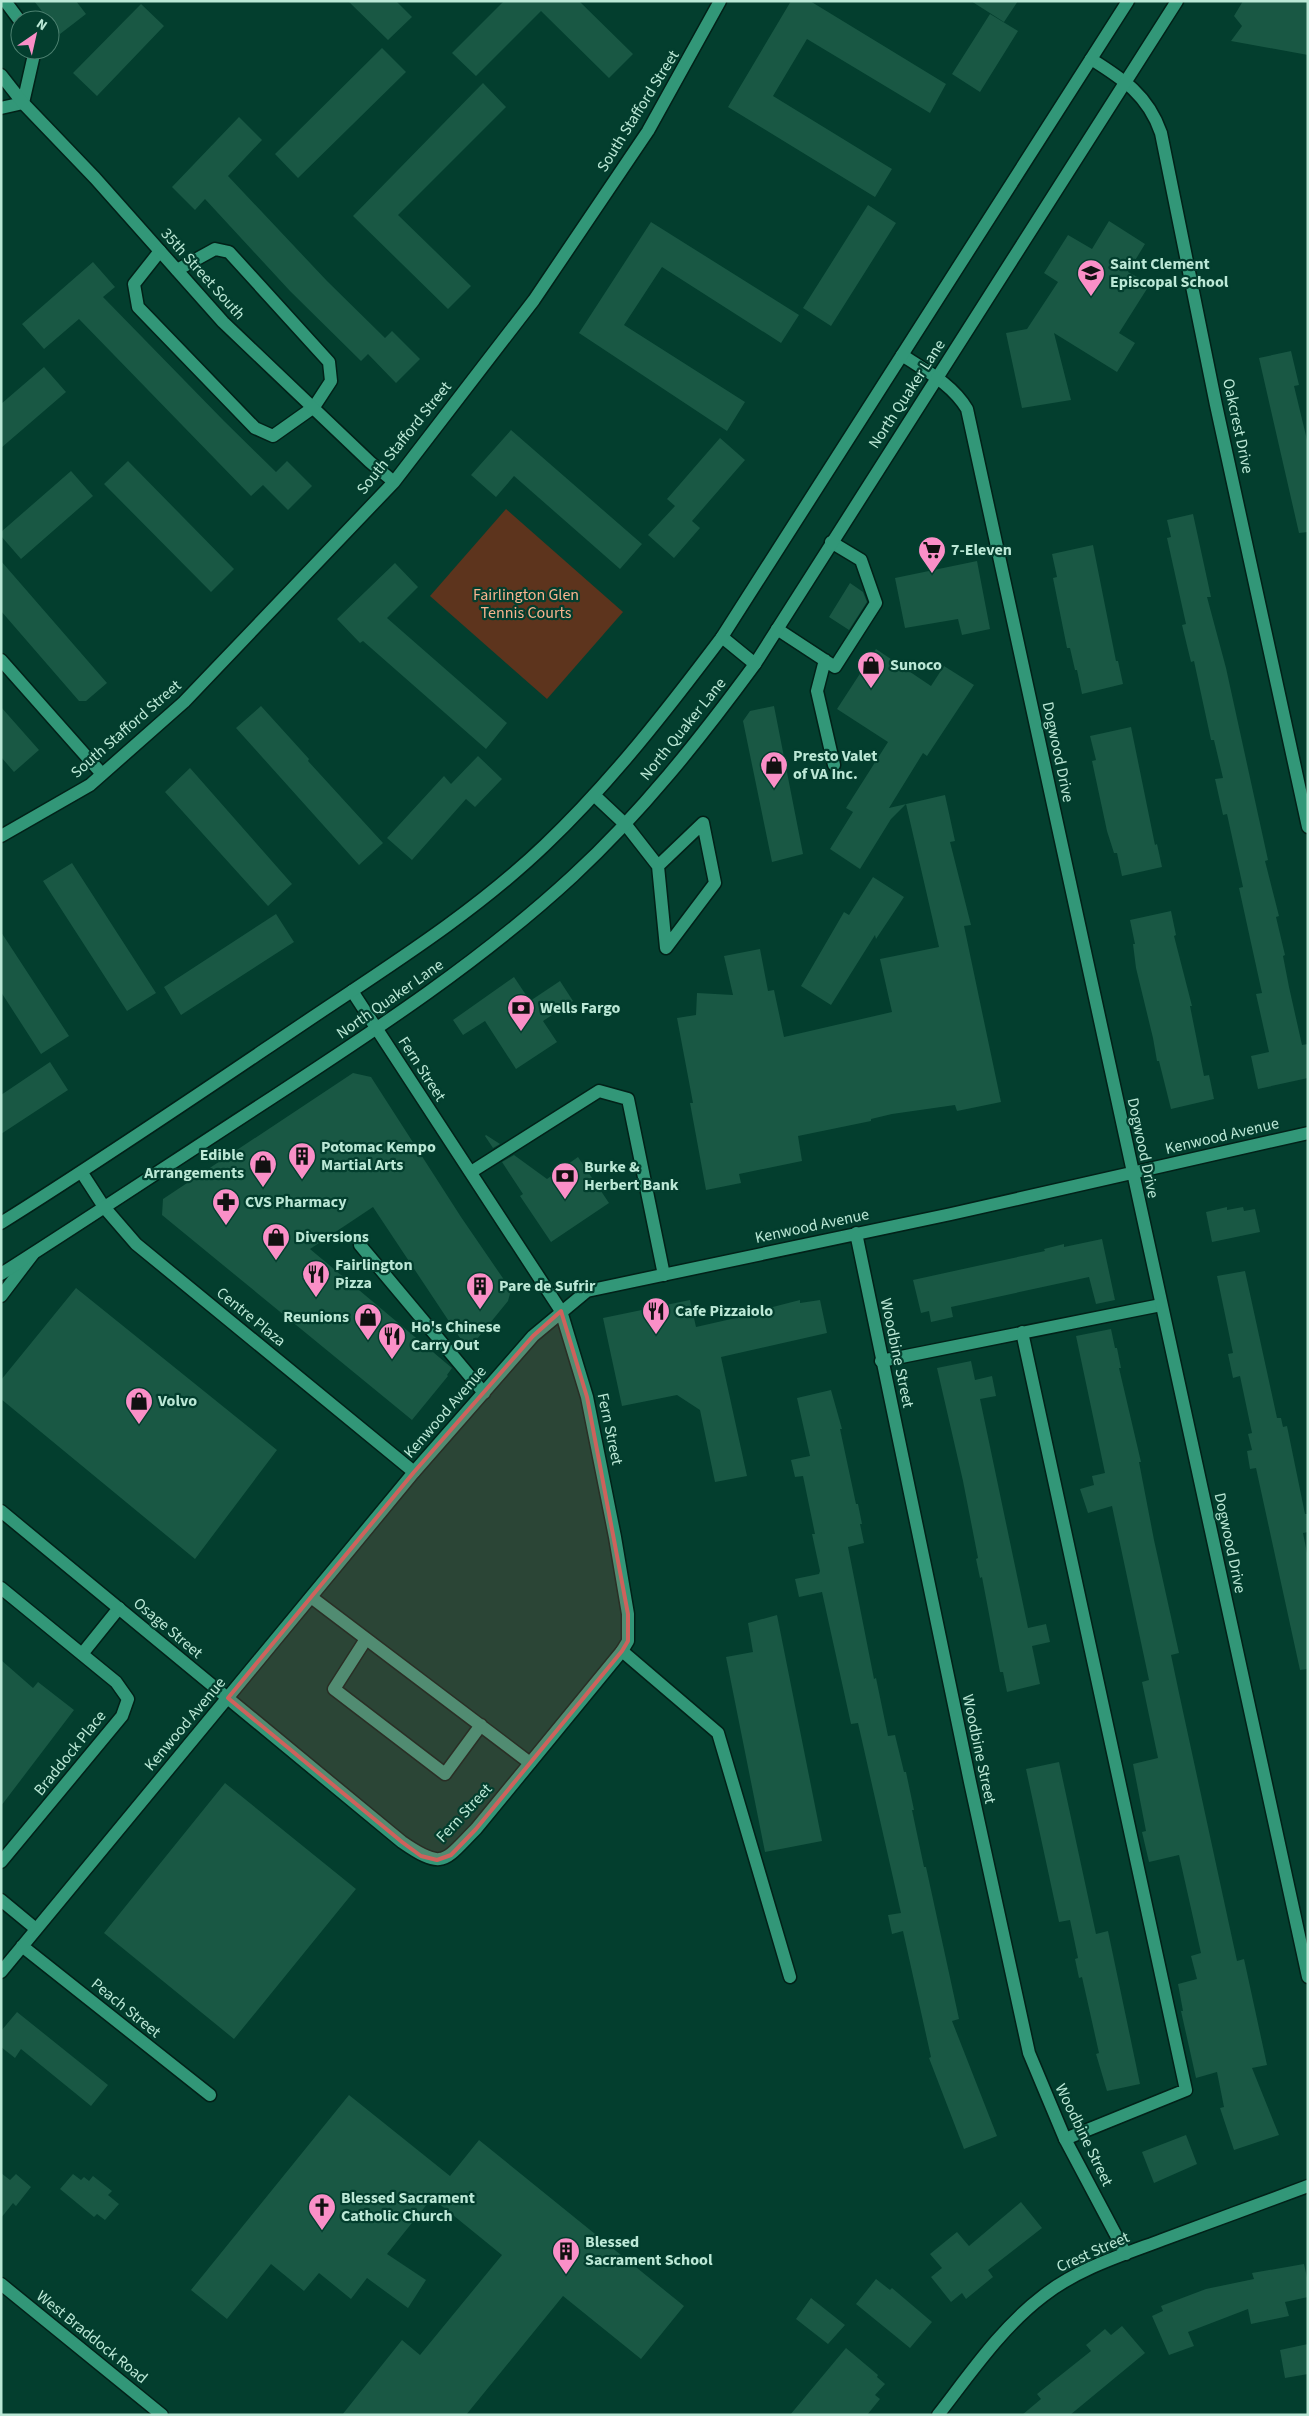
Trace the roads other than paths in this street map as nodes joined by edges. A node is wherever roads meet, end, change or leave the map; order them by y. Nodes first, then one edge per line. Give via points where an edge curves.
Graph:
1 (720, 1) edge
2 (1128, 1) edge
3 (1178, 1) edge
4 (1091, 59) junction
5 (33, 60) edge
6 (1, 75) edge
7 (1126, 82) junction
8 (22, 102) junction
9 (1, 108) edge
10 (160, 251) junction
11 (177, 270) junction
12 (902, 355) junction
13 (937, 378) junction
14 (314, 407) junction
15 (394, 482) junction
16 (831, 542) junction
17 (777, 629) junction
18 (722, 637) junction
19 (1, 660) edge
20 (825, 660) junction
21 (755, 664) junction
22 (834, 766) dead end
23 (102, 774) junction
24 (594, 795) junction
25 (626, 824) junction
26 (1308, 827) edge
27 (1, 836) edge
28 (658, 866) junction
29 (352, 991) junction
30 (377, 1029) junction
31 (1308, 1133) edge
32 (470, 1172) junction
33 (82, 1173) junction
34 (1132, 1174) junction
35 (104, 1208) junction
36 (1, 1223) edge
37 (856, 1233) junction
38 (360, 1244) dead end
39 (34, 1253) junction
40 (1, 1274) edge
41 (664, 1275) junction
42 (1, 1296) edge
43 (1160, 1305) junction
44 (561, 1311) junction
45 (1022, 1332) junction
46 (882, 1361) junction
47 (484, 1393) junction
48 (414, 1472) junction
49 (1, 1511) edge
50 (1, 1588) edge
51 (311, 1597) junction
52 (119, 1608) junction
53 (366, 1639) junction
54 (622, 1651) junction
55 (82, 1654) junction
56 (228, 1698) junction
57 (481, 1725) junction
58 (530, 1763) junction
59 (432, 1859) joint
60 (1, 1862) edge
61 (1, 1900) edge
62 (36, 1929) junction
63 (22, 1946) junction
64 (1, 1972) edge
65 (790, 1977) dead end
66 (1308, 1977) edge
67 (210, 2096) dead end
68 (1065, 2139) junction
69 (1308, 2186) edge
70 (1126, 2254) junction
71 (1, 2284) edge
72 (162, 2415) edge
73 (938, 2415) edge

1 - 15 street, South Stafford Street via 648,131 534,300
2 - 4 street, North Quaker Lane
3 - 7 street, North Quaker Lane
4 - 7 street, Oakcrest Drive
4 - 12 street, North Quaker Lane
5 - 8 street
6 - 8 street, 35th Street South
7 - 13 street, North Quaker Lane
7 - 26 street, Oakcrest Drive via 1148,106 1161,133
8 - 9 street
8 - 10 street, 35th Street South
10 - 11 street, 35th Street South
10 - 14 street via 134,284 138,307 255,428 273,436
11 - 14 street, 35th Street South via 223,322
11 - 14 street via 215,249 229,252 329,362 331,381
12 - 13 street, Dogwood Drive
12 - 18 street, North Quaker Lane
13 - 16 street, North Quaker Lane
13 - 34 street, Dogwood Drive via 960,397 969,418
14 - 15 street, 35th Street South
15 - 23 street, South Stafford Street via 184,702
16 - 17 street, North Quaker Lane
16 - 20 street via 860,560 876,604 836,667
17 - 20 street
17 - 21 street, North Quaker Lane
18 - 21 street
18 - 24 street, North Quaker Lane via 668,709
19 - 23 street
20 - 22 street via 817,691
21 - 25 street, North Quaker Lane via 721,711
23 - 27 street, South Stafford Street via 84,789
24 - 25 street
24 - 29 street, North Quaker Lane via 544,846 478,903
25 - 28 street
25 - 30 street, North Quaker Lane via 503,937
28 - 28 street via 703,823 715,883 666,948
29 - 30 street, Fern Street
29 - 33 street, North Quaker Lane
30 - 32 street, Fern Street
30 - 35 street, North Quaker Lane
31 - 34 street, Kenwood Avenue
32 - 41 street via 599,1091 628,1099
32 - 44 street, Fern Street
33 - 35 street, Centre Plaza
33 - 36 street, North Quaker Lane
34 - 37 street, Kenwood Avenue
34 - 43 street, Dogwood Drive
35 - 39 street, North Quaker Lane
35 - 48 street, Centre Plaza via 136,1244
37 - 41 street, Kenwood Avenue
37 - 46 street, Woodbine Street
38 - 47 street
39 - 40 street, North Quaker Lane
39 - 42 street
41 - 44 street, Kenwood Avenue via 586,1291
43 - 45 street
43 - 66 street, Dogwood Drive
44 - 47 street, Kenwood Avenue via 533,1336
44 - 54 street, Fern Street via 587,1397 615,1537 628,1614 628,1641
45 - 46 street
45 - 68 street via 1186,2090
46 - 68 street, Woodbine Street via 1029,2053
47 - 48 street, Kenwood Avenue
48 - 51 street, Kenwood Avenue
49 - 52 street, Osage Street
50 - 55 street, Braddock Place
51 - 53 street
51 - 56 street, Kenwood Avenue
52 - 55 street
52 - 56 street, Osage Street
53 - 57 street
53 - 57 street via 334,1689 380,1726 445,1774
54 - 58 street, Fern Street
54 - 65 street via 718,1734
55 - 60 street, Braddock Place via 125,1693 128,1699 122,1716
56 - 59 street, Osage Street via 402,1842 421,1856
56 - 62 street, Kenwood Avenue
57 - 58 street
58 - 59 street, Fern Street via 451,1855
61 - 62 street
62 - 63 street, Kenwood Avenue
63 - 64 street, Kenwood Avenue
63 - 67 street, Peach Street
68 - 70 street, Woodbine Street
69 - 70 street, Crest Street
70 - 73 street, Crest Street via 1069,2279 1043,2295 991,2347
71 - 72 street, West Braddock Road

